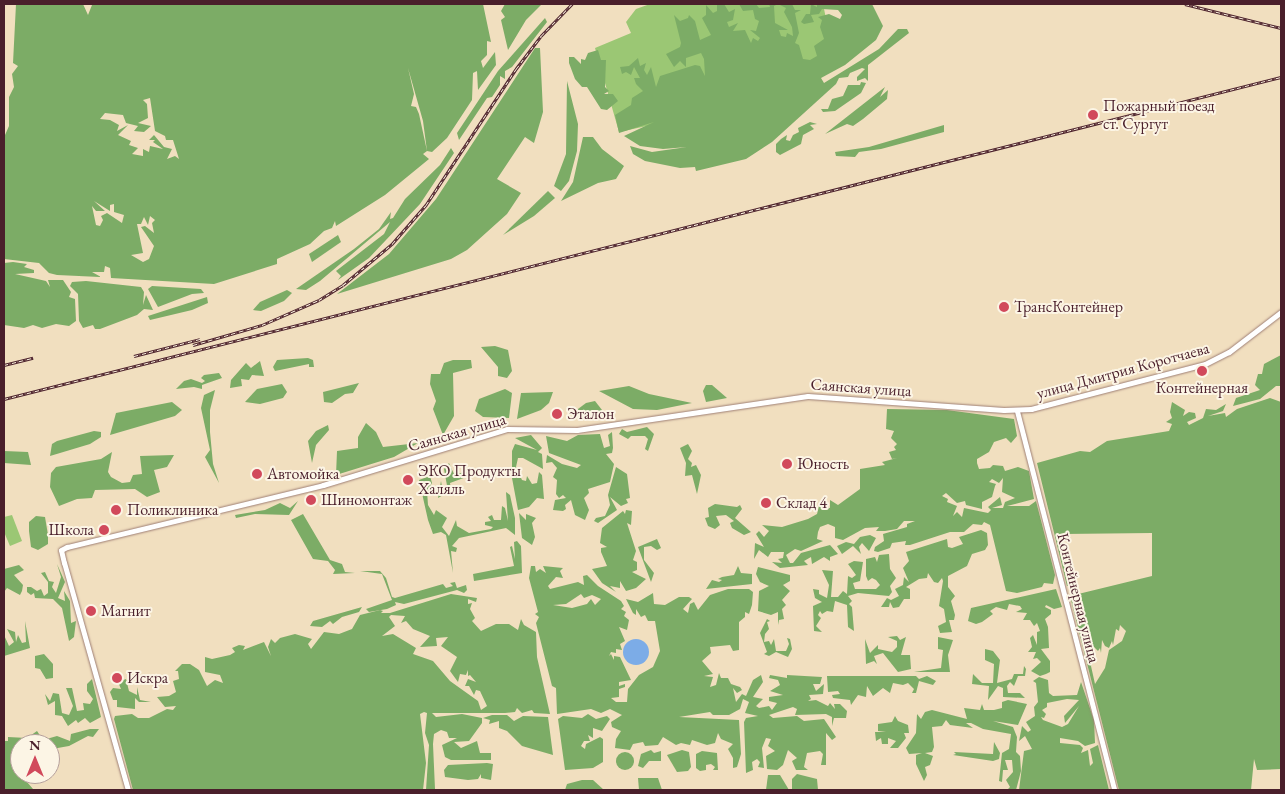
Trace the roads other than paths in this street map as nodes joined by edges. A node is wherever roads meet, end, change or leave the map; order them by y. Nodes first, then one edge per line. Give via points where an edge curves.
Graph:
1 (1281, 312) edge
2 (1017, 411) junction
3 (128, 790) edge
4 (1114, 790) edge

1 - 2 street, улица Дмитрия Коротчаева via 1229,352 1205,364
2 - 3 street, Саянская улица via 808,396 578,430 507,429 323,485 61,550
2 - 4 street, Контейнерная улица

